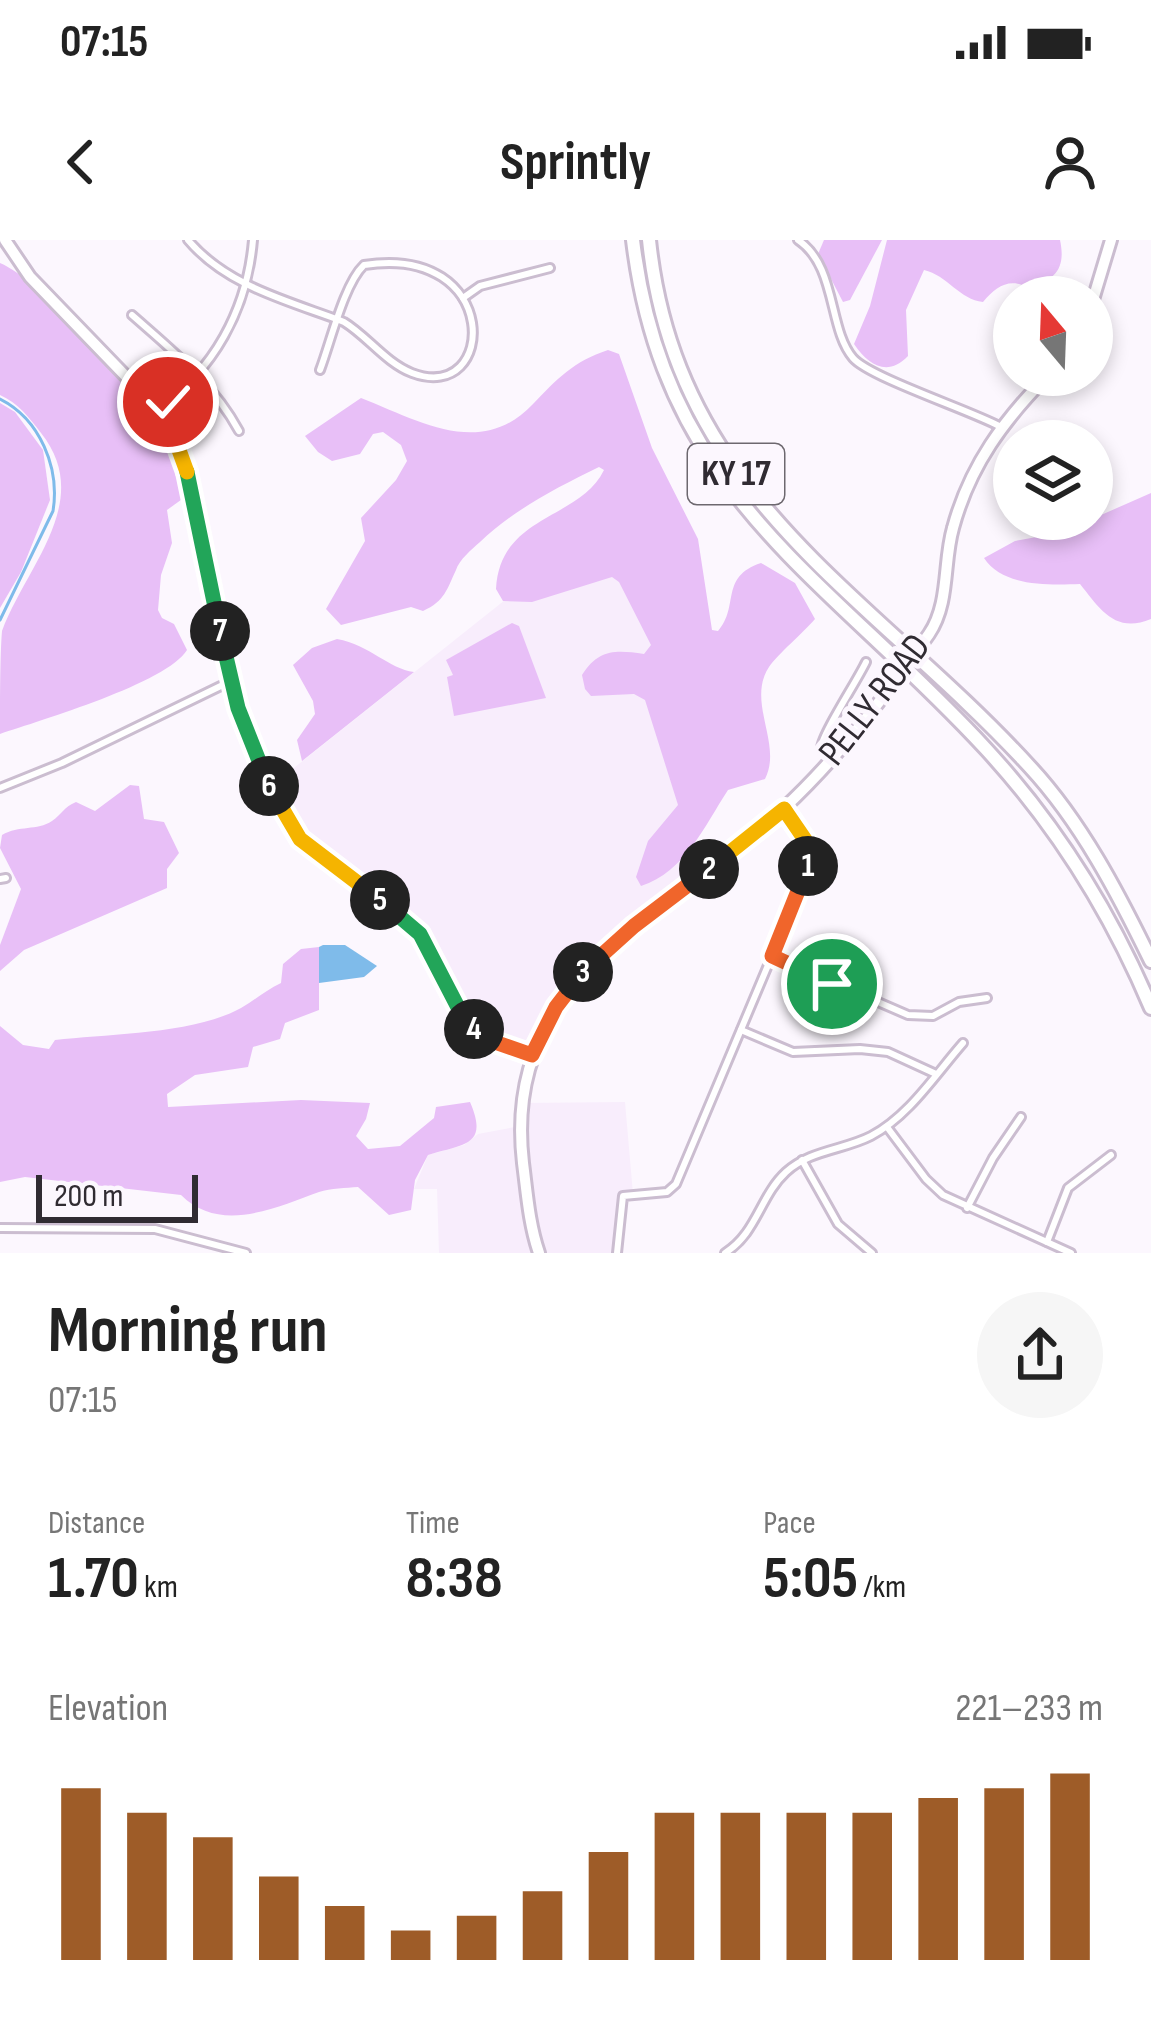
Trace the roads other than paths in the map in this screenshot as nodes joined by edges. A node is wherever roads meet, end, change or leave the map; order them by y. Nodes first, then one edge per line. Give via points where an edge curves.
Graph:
1 (5, 240) edge
2 (188, 240) edge
3 (253, 240) edge
4 (633, 240) edge
5 (649, 240) edge
6 (798, 240) edge
7 (1111, 240) edge
8 (550, 268) dead end
9 (1100, 276) edge
10 (246, 285) junction
11 (463, 298) junction
12 (132, 314) dead end
13 (339, 320) junction
14 (320, 370) dead end
15 (198, 374) junction
16 (1028, 396) edge
17 (156, 411) junction
18 (1005, 420) edge
19 (993, 423) edge
20 (239, 431) dead end
21 (993, 439) edge
22 (914, 652) junction
23 (866, 662) dead end
24 (904, 667) junction
25 (231, 681) junction
26 (832, 758) junction
27 (0, 788) edge
28 (784, 809) junction
29 (772, 956) junction
30 (1151, 961) edge
31 (987, 998) dead end
32 (1151, 1008) edge
33 (741, 1030) junction
34 (963, 1043) dead end
35 (532, 1055) junction
36 (936, 1074) junction
37 (1021, 1117) dead end
38 (887, 1127) junction
39 (1111, 1155) dead end
40 (802, 1160) junction
41 (967, 1208) junction
42 (0, 1228) edge
43 (1047, 1242) junction
44 (246, 1253) edge
45 (539, 1253) edge
46 (608, 1253) edge
47 (617, 1253) edge
48 (725, 1253) edge
49 (872, 1253) edge
50 (1071, 1253) edge

1 - 17 street
2 - 10 street
3 - 10 street
4 - 24 main road, KY 17 via 658,355 697,444 759,526
5 - 22 main road, KY 17 via 675,357 723,455 792,539
6 - 19 street via 812,252 858,364
7 - 9 street
8 - 11 street
10 - 13 street
10 - 15 street
11 - 13 street via 423,268 370,263 356,274
11 - 13 street via 474,317 473,344 459,365 434,376 401,368
12 - 15 street
13 - 14 street
15 - 17 street
15 - 20 street
16 - 18 street, PELLY ROAD
17 - 25 street via 185,465
21 - 22 street, PELLY ROAD via 953,526 938,618
22 - 24 street, PELLY ROAD
22 - 30 main road, KY 17 via 1032,769 1094,855
23 - 26 street via 820,742
24 - 26 street, PELLY ROAD
24 - 32 main road, KY 17 via 1042,814
25 - 27 street
25 - 35 street via 260,765 300,839 420,934 470,1025
26 - 28 street, PELLY ROAD
28 - 29 street via 805,836 809,861
28 - 35 street, PELLY ROAD via 590,964
29 - 31 street via 908,1015 933,1016 959,1001
29 - 33 street
33 - 36 street via 803,1053 888,1052
33 - 47 street via 676,1184 623,1196
34 - 36 street
35 - 45 street, PELLY ROAD via 520,1126
36 - 38 street
37 - 41 street
38 - 40 street
38 - 41 street via 926,1179
39 - 43 street via 1069,1188
40 - 48 street
40 - 49 street via 838,1224
41 - 43 street
42 - 44 street via 155,1229
43 - 50 street
46 - 47 street

